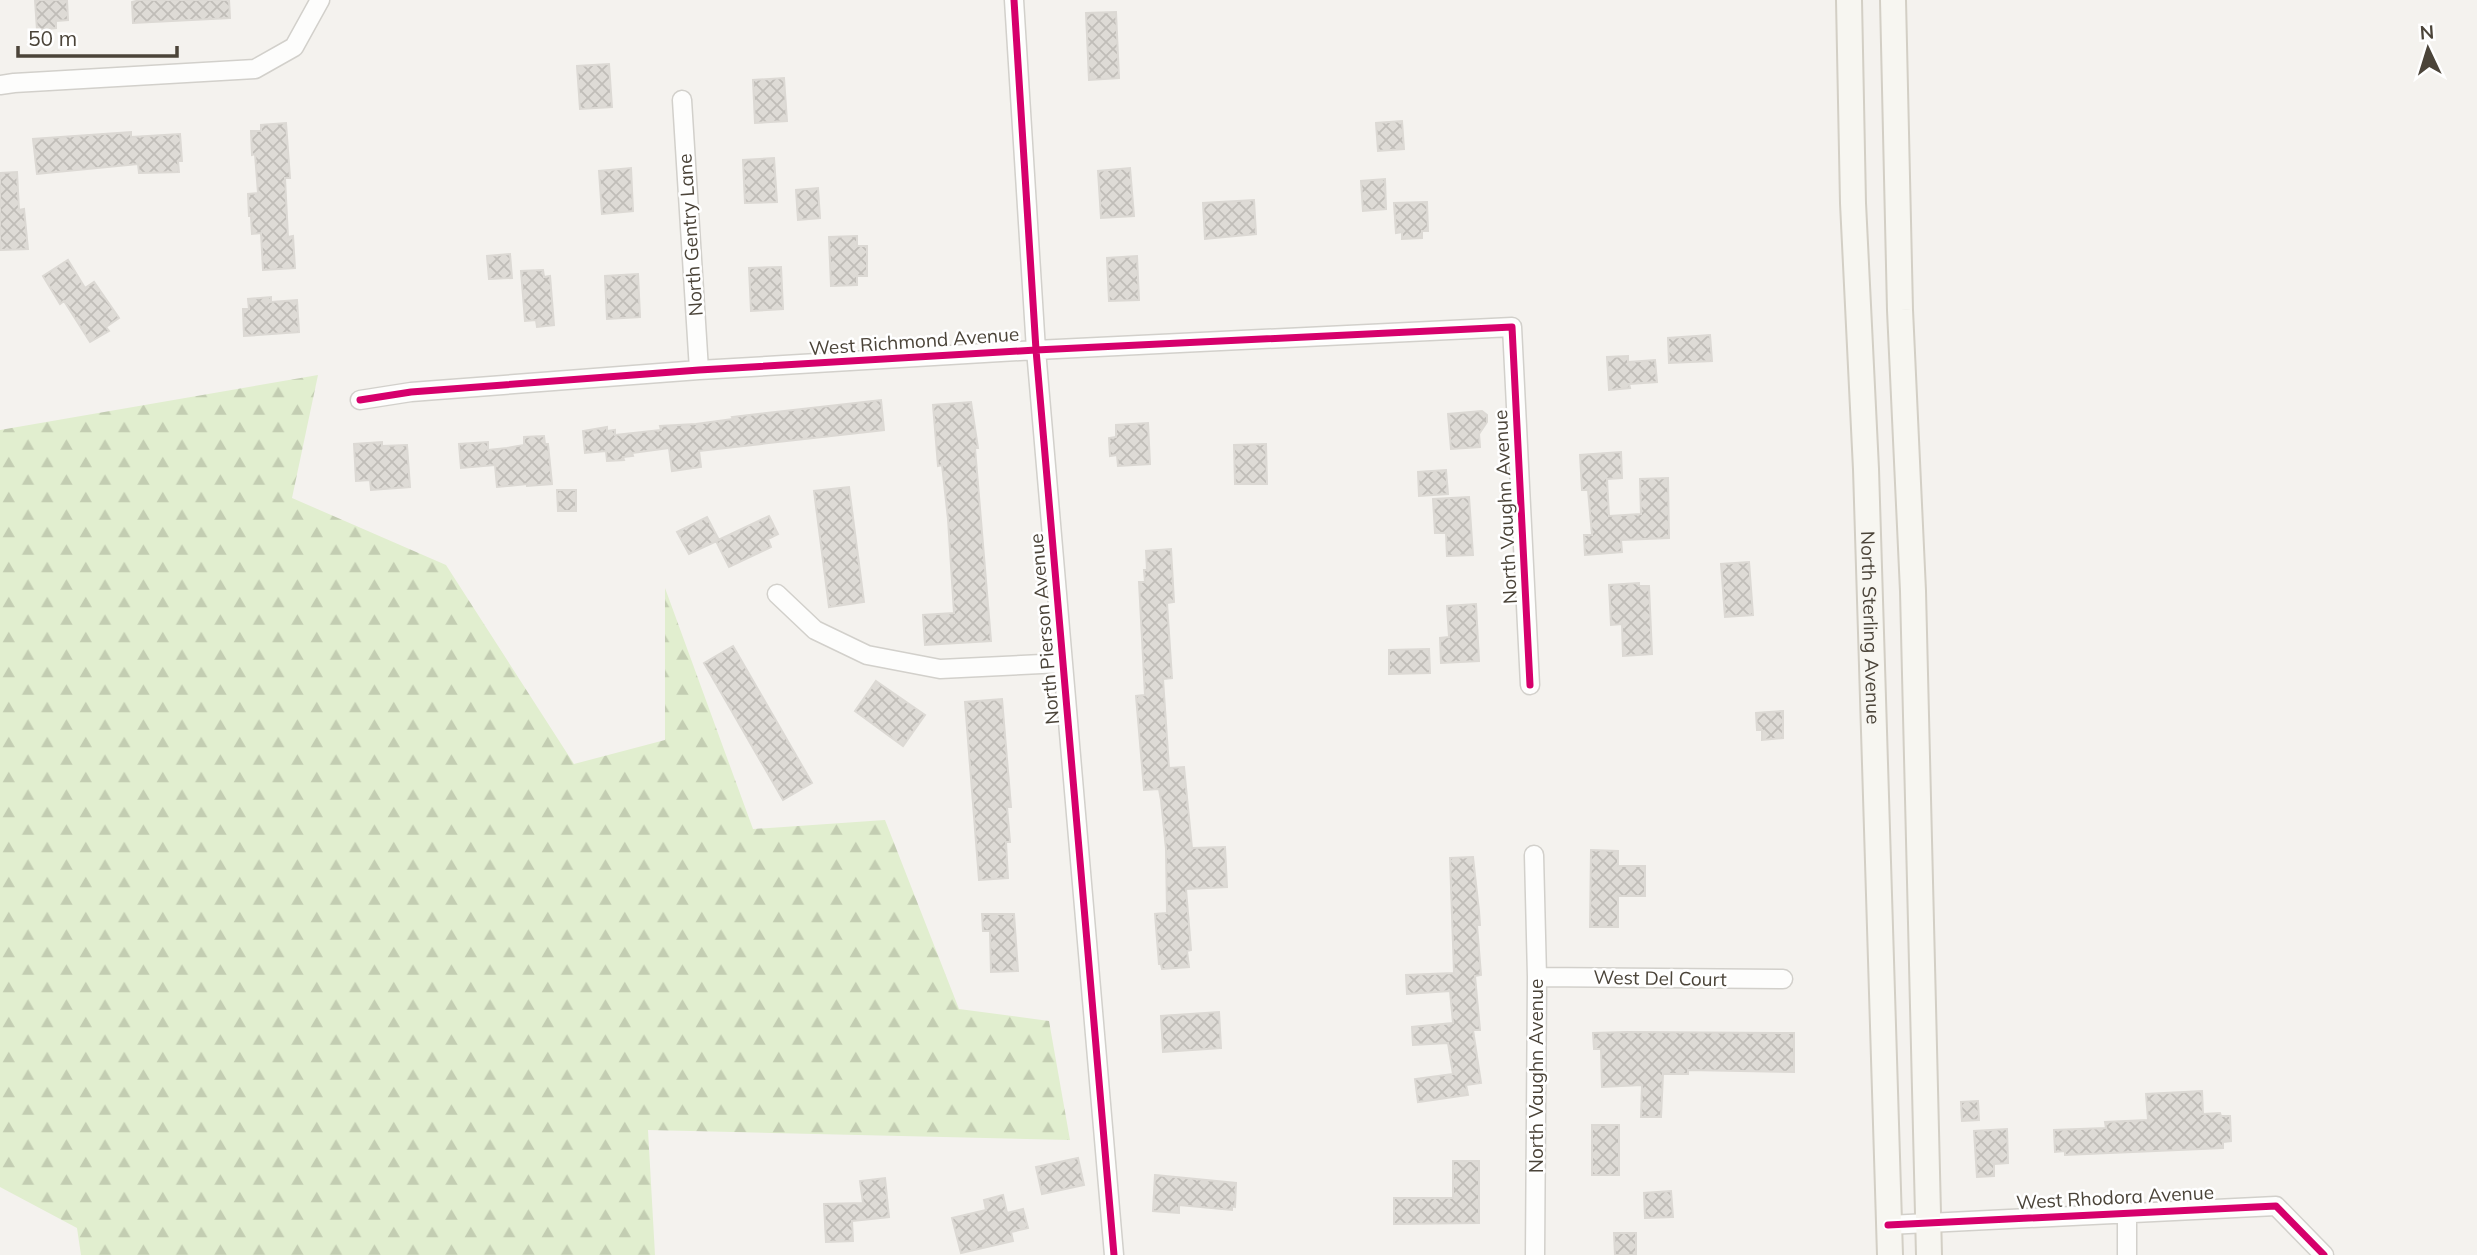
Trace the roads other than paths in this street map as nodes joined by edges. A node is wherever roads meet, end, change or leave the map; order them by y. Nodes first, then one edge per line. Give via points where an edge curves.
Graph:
1 (320, 0) edge
2 (1014, 0) edge
3 (1849, 0) edge
4 (1893, 0) edge
5 (0, 85) edge
6 (682, 100) dead end
7 (1512, 327) joint
8 (1036, 350) junction
9 (699, 370) junction
10 (360, 400) dead end
11 (777, 594) dead end
12 (1062, 663) junction
13 (1530, 685) dead end
14 (1534, 855) dead end
15 (1537, 977) junction
16 (1783, 979) dead end
17 (2127, 1212) junction
18 (1929, 1223) junction
19 (1888, 1225) junction
20 (1114, 1255) edge
21 (1535, 1255) edge
22 (1890, 1255) edge
23 (1929, 1255) edge
24 (2127, 1255) edge
25 (2324, 1255) edge

1 - 5 street via 294,47 255,69
2 - 8 street, North Pierson Avenue
3 - 19 main road, North Sterling Avenue
4 - 18 main road
6 - 9 street, North Gentry Lane
7 - 8 street, West Richmond Avenue
7 - 13 street, North Vaughn Avenue
8 - 9 street, West Richmond Avenue
8 - 12 street, North Pierson Avenue
9 - 10 street, West Richmond Avenue
11 - 12 street via 815,630 867,654 940,669
12 - 20 street, North Pierson Avenue
14 - 15 street, North Vaughn Avenue
15 - 16 street, West Del Court
15 - 21 street, North Vaughn Avenue
17 - 18 street, West Rhodora Avenue
17 - 24 street
17 - 25 street, West Rhodora Avenue via 2276,1206
18 - 19 street, West Rhodora Avenue
18 - 23 main road
19 - 22 main road, North Sterling Avenue

